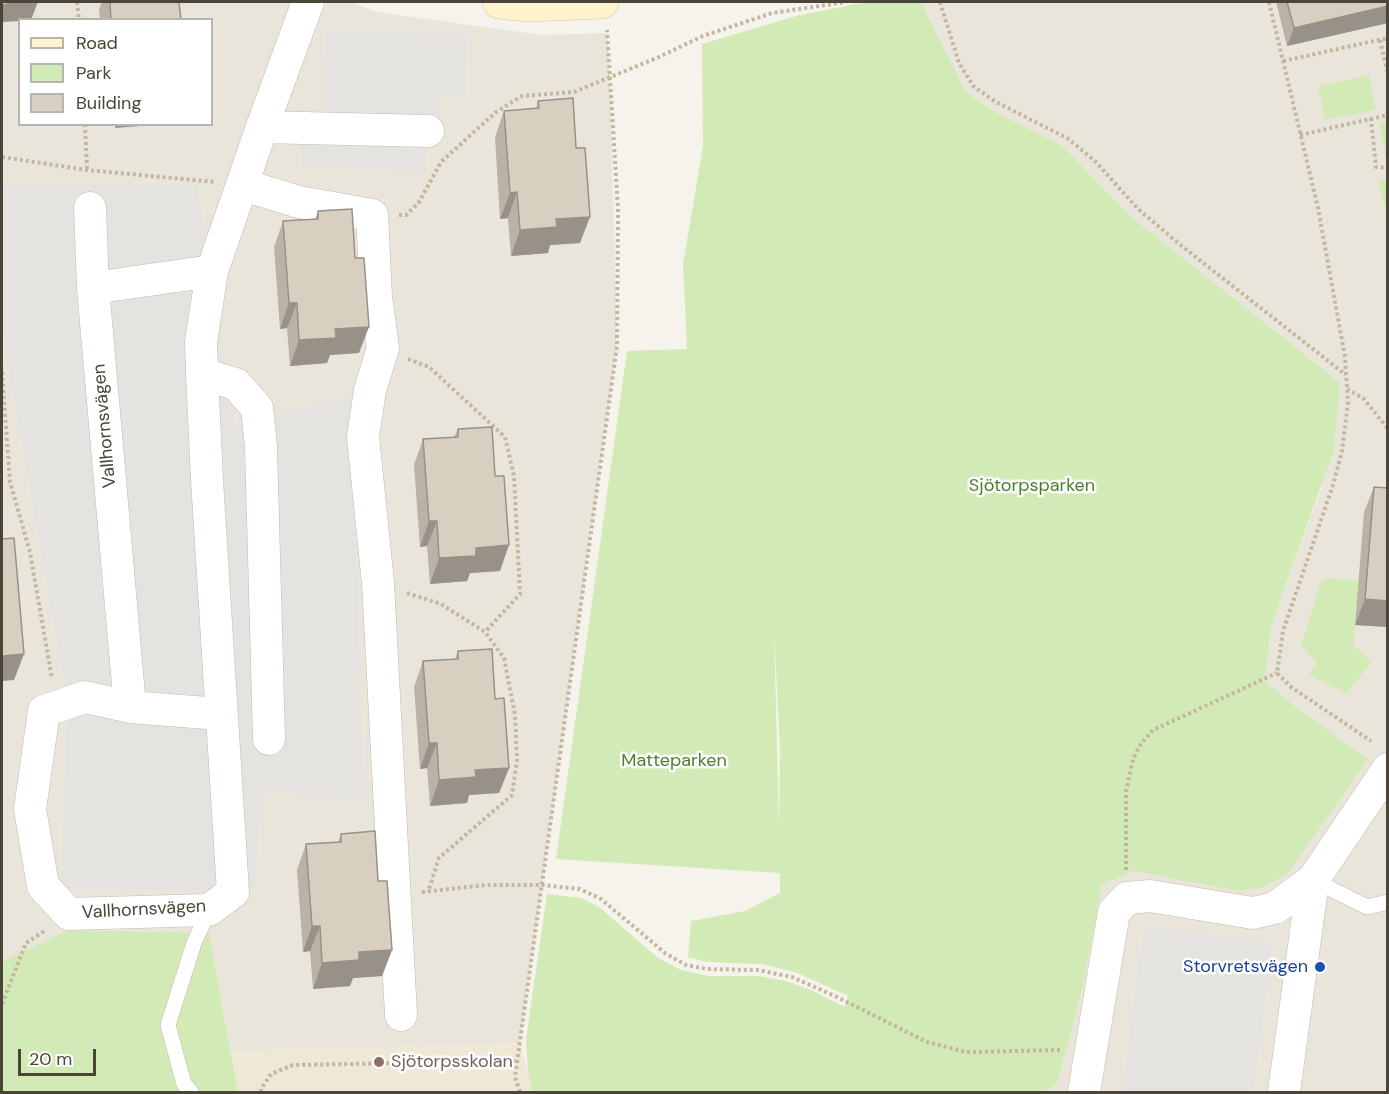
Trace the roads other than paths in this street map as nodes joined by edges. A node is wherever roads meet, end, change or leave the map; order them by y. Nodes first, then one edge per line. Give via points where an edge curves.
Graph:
1 (308, 2) edge
2 (499, 2) edge
3 (592, 2) edge
4 (262, 127) junction
5 (428, 131) dead end
6 (243, 185) junction
7 (90, 208) dead end
8 (212, 271) junction
9 (93, 288) junction
10 (202, 374) junction
11 (130, 707) junction
12 (220, 714) junction
13 (269, 739) dead end
14 (1388, 769) edge
15 (1312, 880) junction
16 (1388, 902) edge
17 (209, 910) junction
18 (401, 1015) dead end
19 (191, 1092) edge
20 (1084, 1092) edge
21 (1284, 1092) edge

1 - 4 street, Vallhornsvägen
2 - 3 street
4 - 5 street
4 - 6 street, Vallhornsvägen
6 - 8 street, Vallhornsvägen
6 - 18 street via 299,202 372,215 383,348 370,390 363,436 378,583
7 - 9 street, Vallhornsvägen
8 - 9 street
8 - 10 street, Vallhornsvägen via 201,342
9 - 11 street, Vallhornsvägen
10 - 12 street, Vallhornsvägen
10 - 13 street via 236,384 257,408
11 - 12 street
11 - 17 street, Vallhornsvägen via 85,697 44,711 30,809 43,886 69,914
12 - 17 street, Vallhornsvägen via 233,892
14 - 15 street
15 - 16 lane via 1367,907
15 - 20 street via 1275,908 1253,914 1150,896 1127,898 1114,912
15 - 21 street
17 - 19 lane via 194,943 168,1025 184,1084

